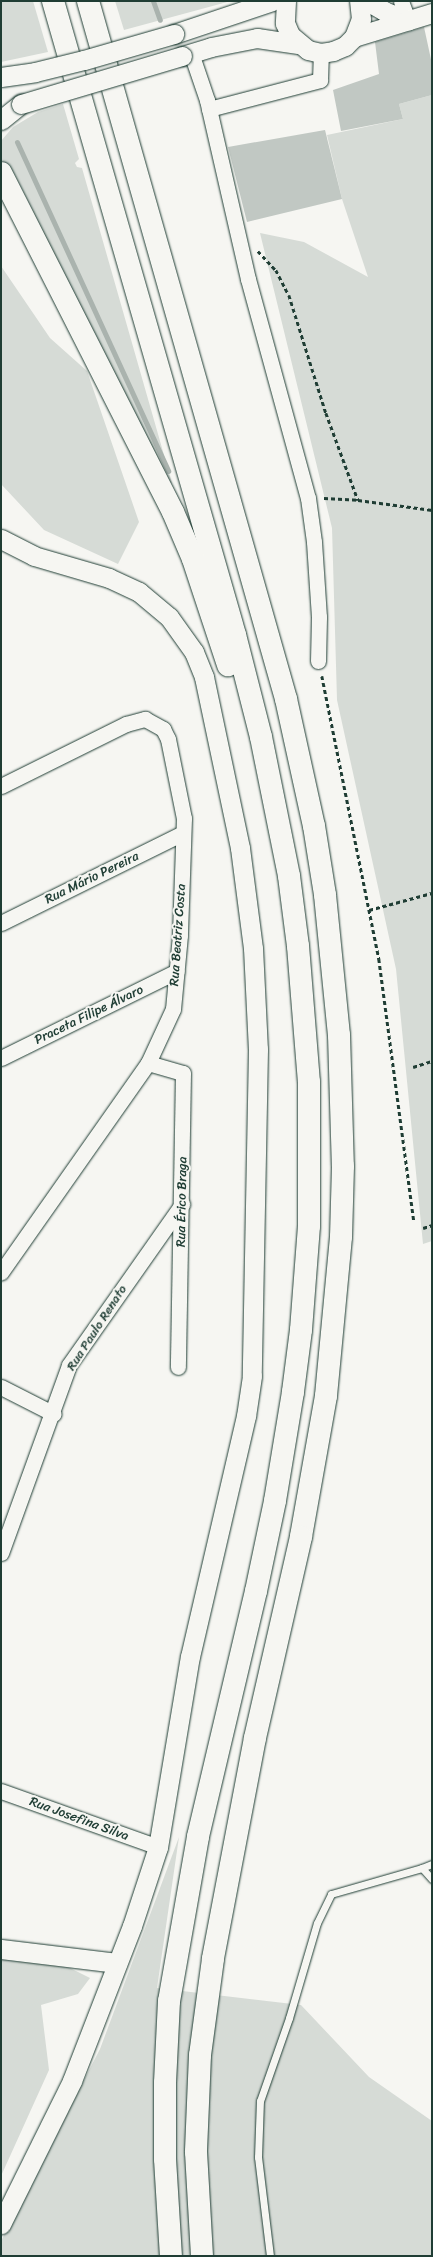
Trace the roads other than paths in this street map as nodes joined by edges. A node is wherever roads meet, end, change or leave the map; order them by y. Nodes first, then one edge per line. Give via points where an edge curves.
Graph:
1 (53, 1) edge
2 (88, 1) edge
3 (100, 1) edge
4 (272, 1) edge
5 (286, 1) edge
6 (359, 1) edge
7 (367, 1) edge
8 (401, 1) edge
9 (432, 13) edge
10 (408, 20) junction
11 (354, 37) junction
12 (298, 44) junction
13 (321, 53) junction
14 (187, 55) junction
15 (1, 77) edge
16 (209, 109) junction
17 (1, 120) edge
18 (1, 173) edge
19 (239, 528) junction
20 (1, 539) edge
21 (318, 661) road end
22 (1, 786) edge
23 (184, 833) junction
24 (1, 923) edge
25 (176, 971) junction
26 (1, 1058) edge
27 (148, 1063) junction
28 (182, 1204) junction
29 (1, 1272) edge
30 (306, 1272) junction
31 (178, 1367) dead end
32 (1, 1387) edge
33 (54, 1414) junction
34 (1, 1553) edge
35 (1, 1790) edge
36 (158, 1847) junction
37 (432, 1864) edge
38 (422, 1868) junction
39 (432, 1878) edge
40 (1, 1949) edge
41 (117, 1963) junction
42 (1, 2224) edge
43 (171, 2256) edge
44 (202, 2256) edge
45 (270, 2256) edge

1 - 30 highway via 235,635 276,807 297,938 306,1029 310,1154
2 - 19 highway
3 - 19 highway via 177,272
4 - 15 street, bridge via 174,34 84,60
5 - 12 street via 285,23 290,35
6 - 11 street via 361,19
7 - 10 street
8 - 10 street
9 - 10 street
10 - 11 street
11 - 13 street via 345,46
12 - 13 street
12 - 14 street via 257,38
13 - 16 street via 320,80
14 - 16 street
14 - 17 street, bridge via 21,104
16 - 21 street via 238,233 308,498 319,617
18 - 30 highway via 174,512 196,566 232,677 266,825 289,981 298,1085
19 - 44 highway via 298,753 325,895 340,1035 343,1166 336,1309 326,1396 301,1537 255,1738 213,1959 200,2055 196,2152
20 - 36 street via 34,556 124,583 154,603 182,633 194,652 204,676 234,817 250,917 258,1049 252,1376 246,1416 190,1656
22 - 23 street, Rua Beatriz Costa via 126,724 145,719 163,729 168,739 184,818
23 - 24 street, Rua Mário Pereira
23 - 25 street, Rua Beatriz Costa
25 - 26 street, Praceta Filipe Álvaro
25 - 27 street, Rua Beatriz Costa via 173,1008
27 - 28 street, Rua Érico Braga via 182,1073
27 - 29 street, Rua Beatriz Costa
28 - 31 street, Rua Érico Braga
28 - 33 street, Rua Paulo Renato via 69,1365
30 - 43 highway via 301,1330 282,1464 198,1837 169,2001 165,2151
32 - 33 street
33 - 34 street, Rua Paulo Renato
35 - 36 street, Rua Josefina Silva
36 - 41 street via 144,1893
37 - 38 lane
38 - 39 lane
38 - 45 lane via 331,1894 317,1922 289,2018 260,2101 258,2157
40 - 41 street
41 - 42 street via 72,2081

